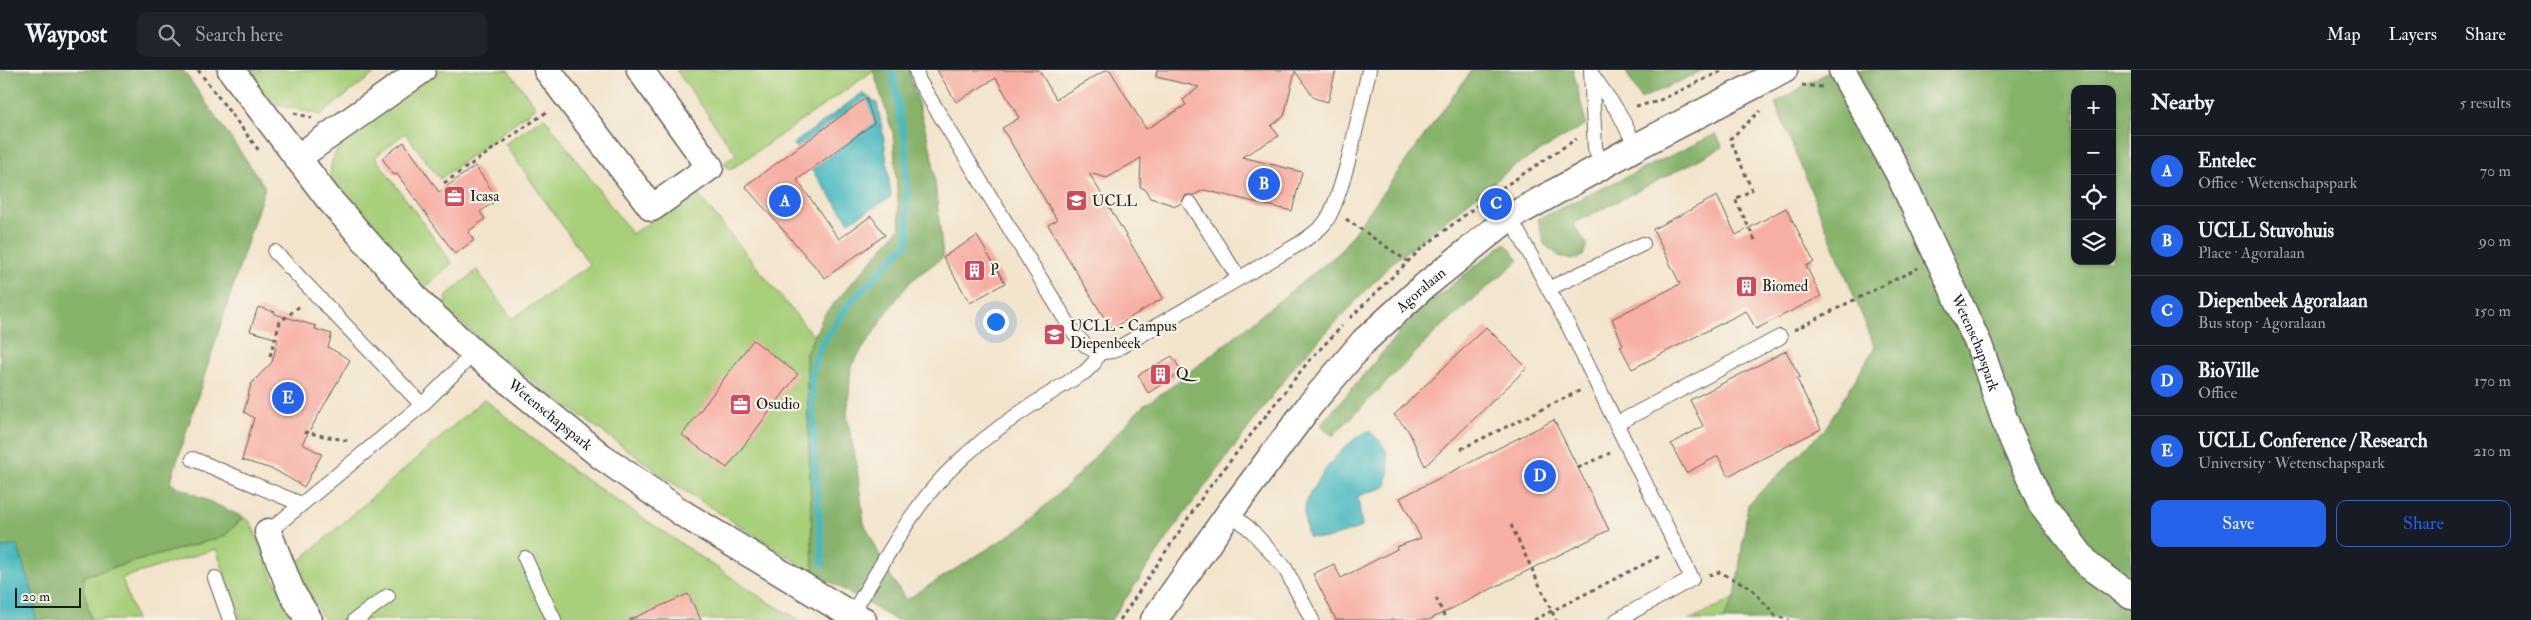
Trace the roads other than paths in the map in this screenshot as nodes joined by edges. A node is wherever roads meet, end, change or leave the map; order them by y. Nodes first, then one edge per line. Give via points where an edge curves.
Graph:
1 (231, 70) edge
2 (422, 70) edge
3 (546, 70) edge
4 (640, 70) edge
5 (916, 70) edge
6 (1369, 70) edge
7 (1842, 70) edge
8 (1592, 73) edge
9 (1775, 74) edge
10 (1636, 147) junction
11 (297, 158) junction
12 (1602, 166) junction
13 (1190, 203) dead end
14 (1510, 217) junction
15 (1643, 244) dead end
16 (275, 252) dead end
17 (1239, 278) junction
18 (1548, 289) junction
19 (1780, 337) road end
20 (474, 352) junction
21 (1099, 353) junction
22 (422, 406) junction
23 (1616, 424) junction
24 (193, 459) dead end
25 (301, 504) junction
26 (1230, 512) junction
27 (268, 532) joint
28 (525, 558) dead end
29 (215, 578) dead end
30 (388, 596) dead end
31 (2131, 596) edge
32 (857, 618) edge
33 (230, 620) edge
34 (309, 620) edge
35 (355, 620) edge
36 (554, 620) edge
37 (1154, 620) edge
38 (1312, 620) edge
39 (1618, 620) edge

1 - 11 street, Wetenschapspark
2 - 11 street
3 - 4 street via 652,208 710,167
5 - 21 lane via 919,81 1072,330 1082,344
6 - 17 lane via 1332,211 1323,225 1300,244
7 - 31 street, Wetenschapspark via 1899,174 1979,345 2006,427 2041,503 2089,566
8 - 10 lane via 1619,113
8 - 12 lane via 1595,148
9 - 10 street, Agoralaan
10 - 12 street, Agoralaan
11 - 20 street, Wetenschapspark via 423,306
12 - 14 street, Agoralaan
13 - 17 lane
14 - 18 lane
14 - 26 street, Agoralaan via 1422,288 1364,341 1310,405
15 - 18 lane
16 - 22 lane
17 - 21 lane via 1113,351
18 - 23 lane
19 - 23 lane
20 - 22 lane
20 - 32 street, Wetenschapspark via 601,456 674,507
21 - 32 lane via 1085,372 1000,427 954,465 925,499
22 - 25 lane
23 - 39 lane via 1692,580
24 - 25 lane
25 - 27 lane
26 - 37 street, Agoralaan
26 - 38 lane via 1254,532 1285,568
27 - 34 street via 292,593
28 - 36 lane
29 - 33 lane
30 - 35 lane

